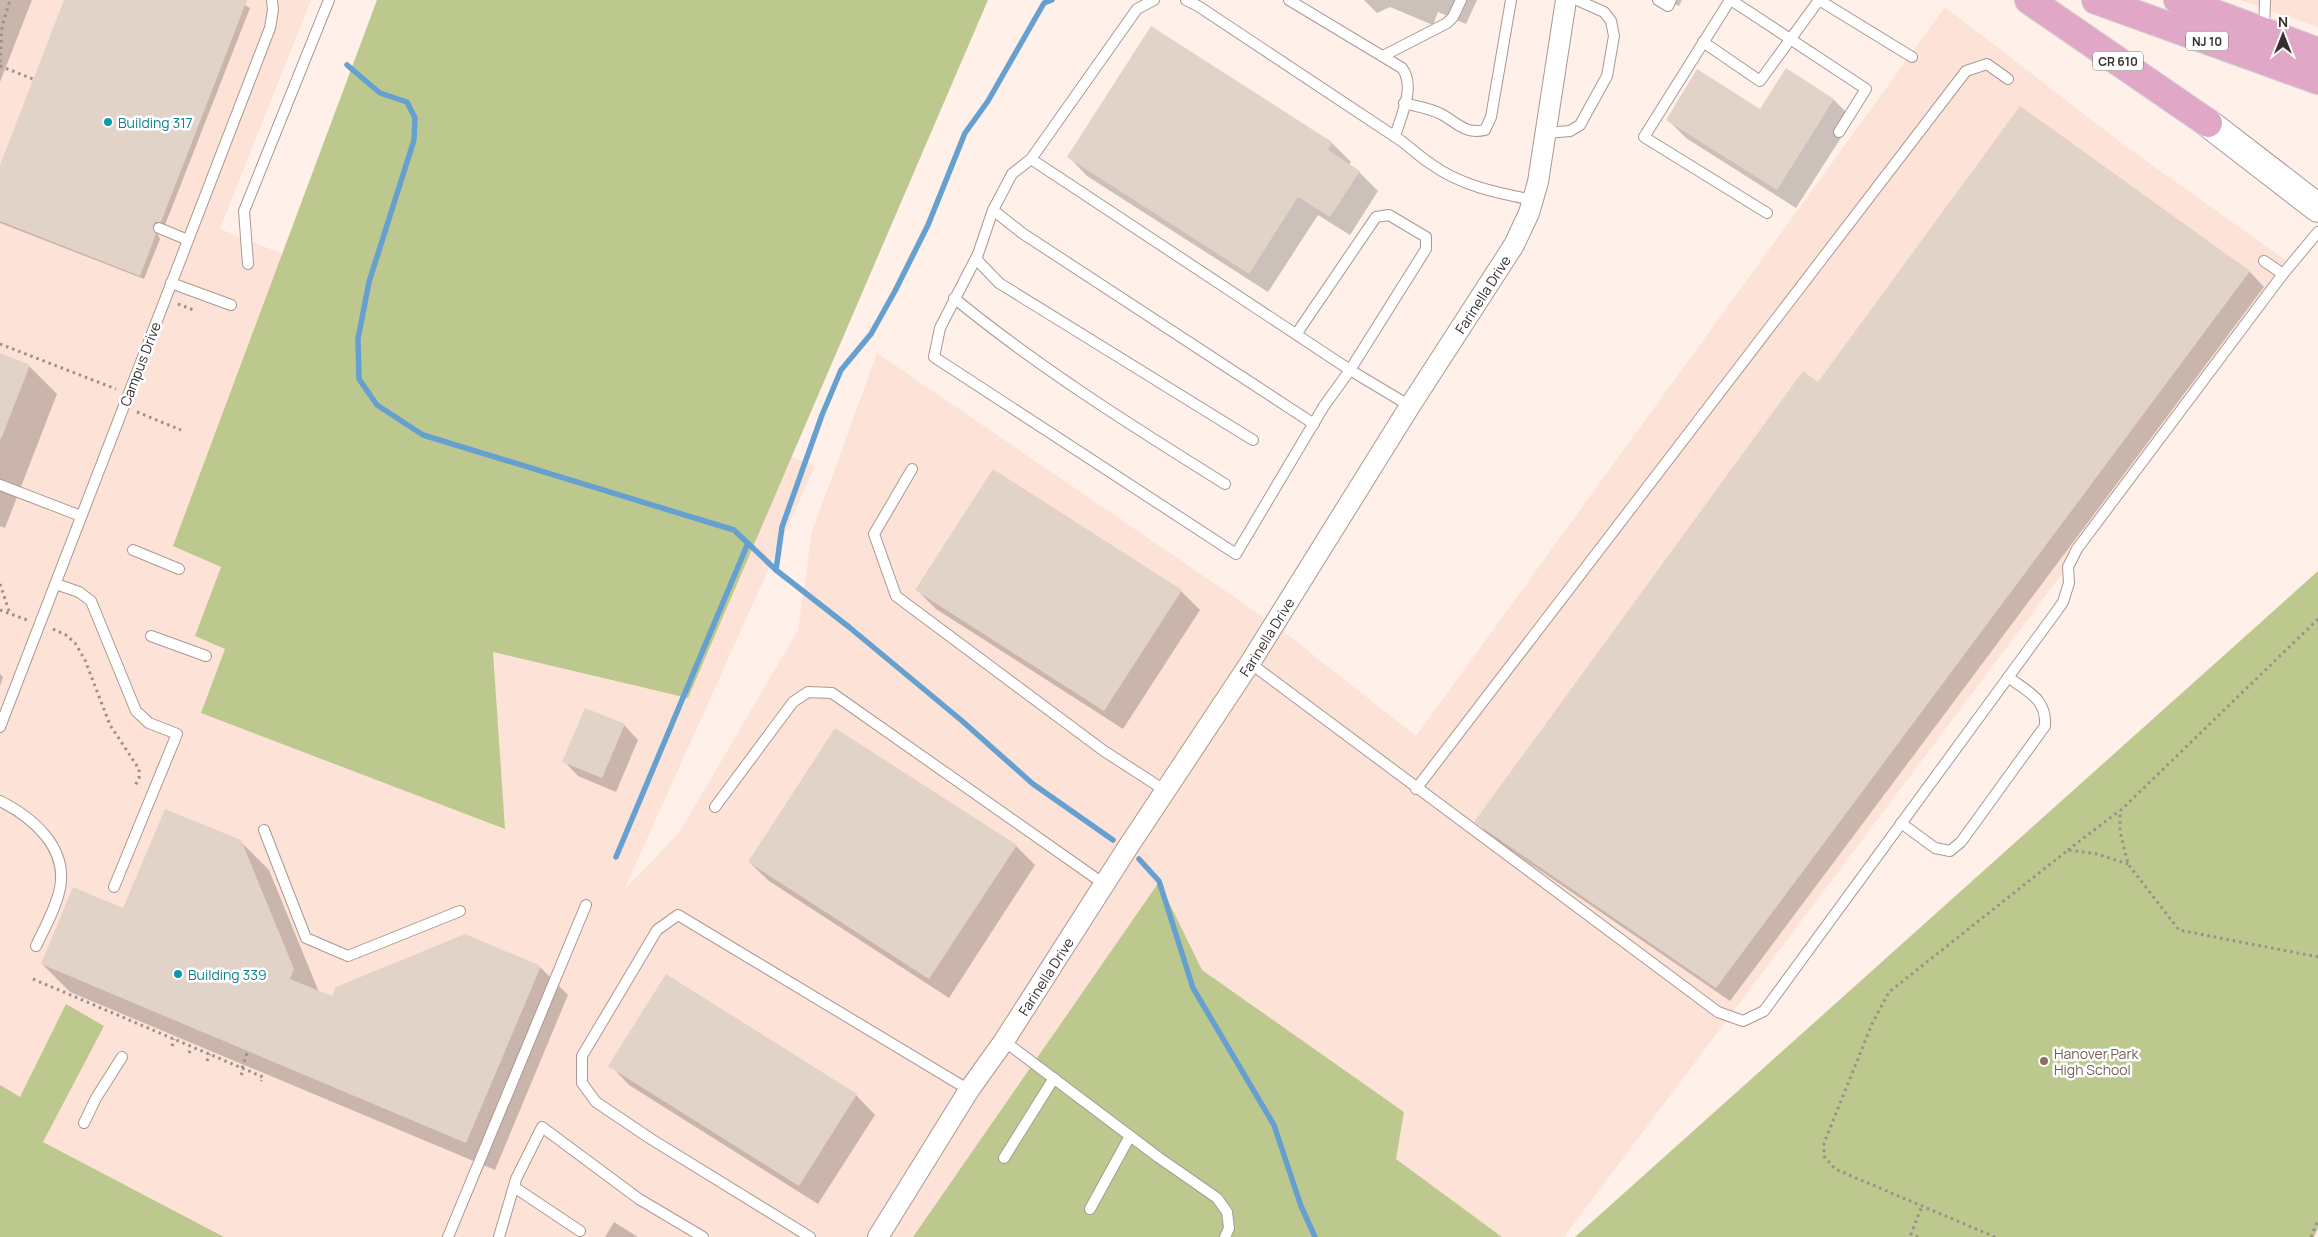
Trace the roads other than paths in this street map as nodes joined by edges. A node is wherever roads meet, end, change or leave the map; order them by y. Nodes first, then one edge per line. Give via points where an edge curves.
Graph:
1 (272, 0) edge
2 (329, 0) edge
3 (1154, 0) edge
4 (1186, 0) edge
5 (1289, 0) edge
6 (1461, 0) edge
7 (1511, 0) edge
8 (1566, 0) edge
9 (1577, 0) edge
10 (1658, 0) edge
11 (1671, 0) edge
12 (1730, 0) edge
13 (1819, 0) edge
14 (2029, 0) edge
15 (2096, 0) edge
16 (2265, 0) edge
17 (2194, 2) edge
18 (1200, 3) edge
19 (1137, 4) edge
20 (2264, 31) junction
21 (1792, 39) junction
22 (1703, 42) junction
23 (2318, 52) edge
24 (1382, 56) junction
25 (1912, 57) dead end
26 (2008, 78) dead end
27 (2318, 80) edge
28 (1404, 103) junction
29 (2208, 123) joint
30 (1839, 132) dead end
31 (1546, 133) junction
32 (1395, 136) junction
33 (1031, 158) junction
34 (1533, 200) junction
35 (2318, 208) edge
36 (993, 210) junction
37 (1767, 213) dead end
38 (158, 228) dead end
39 (2318, 232) edge
40 (188, 240) junction
41 (976, 259) junction
42 (2264, 261) dead end
43 (248, 264) dead end
44 (2283, 274) junction
45 (172, 283) junction
46 (954, 298) junction
47 (231, 305) dead end
48 (1297, 333) junction
49 (1350, 370) junction
50 (1410, 406) junction
51 (1314, 424) junction
52 (1253, 440) dead end
53 (912, 469) dead end
54 (1225, 484) dead end
55 (0, 485) edge
56 (81, 516) junction
57 (133, 550) dead end
58 (179, 569) dead end
59 (56, 584) junction
60 (151, 636) dead end
61 (206, 656) dead end
62 (1250, 663) junction
63 (2008, 678) junction
64 (0, 727) edge
65 (1416, 789) junction
66 (1166, 791) junction
67 (0, 801) edge
68 (715, 807) dead end
69 (1901, 823) junction
70 (264, 830) dead end
71 (1104, 884) junction
72 (114, 887) dead end
73 (586, 905) dead end
74 (460, 911) dead end
75 (36, 946) dead end
76 (1004, 1041) junction
77 (122, 1057) dead end
78 (1054, 1078) junction
79 (969, 1090) junction
80 (84, 1123) dead end
81 (1130, 1136) junction
82 (1004, 1158) dead end
83 (514, 1187) junction
84 (1090, 1208) dead end
85 (580, 1231) dead end
86 (448, 1237) edge
87 (499, 1237) edge
88 (703, 1237) edge
89 (810, 1237) edge
90 (878, 1237) edge
91 (1225, 1237) edge

1 - 40 lane, Campus Drive via 270,28
2 - 43 lane via 244,211
3 - 19 lane
4 - 18 lane
5 - 24 lane
6 - 24 lane via 1447,24
7 - 28 lane via 1491,117 1485,130 1478,132 1461,128 1439,113
8 - 31 street, Farinella Drive
9 - 31 lane via 1604,12 1611,20 1614,36 1607,76 1580,125 1570,131
10 - 11 lane via 1668,6
12 - 21 lane
12 - 22 lane
13 - 21 lane
13 - 25 lane
14 - 29 main road, CR 610
15 - 27 main road, NJ 10
16 - 20 lane
17 - 20 main road, NJ 10
18 - 32 lane
19 - 33 lane
20 - 23 main road, NJ 10
21 - 22 lane via 1760,81
21 - 30 lane via 1866,89
22 - 37 lane via 1644,137
24 - 28 lane via 1406,73 1408,88
26 - 65 lane via 1987,64 1966,71
28 - 32 lane
29 - 35 street, CR 610
31 - 34 street, Farinella Drive
32 - 34 lane via 1431,165 1464,182
33 - 36 lane via 1012,174
33 - 48 lane
34 - 50 street, Farinella Drive via 1514,245
36 - 41 lane
36 - 51 lane via 1022,233
38 - 40 lane
39 - 44 lane
40 - 45 lane, Campus Drive
41 - 46 lane
41 - 52 lane via 999,283
42 - 44 lane
44 - 63 lane via 2076,549 2068,567 2069,583 2063,602
45 - 47 lane
45 - 56 lane, Campus Drive
46 - 51 lane via 940,328 934,356 1236,554
46 - 54 lane via 984,323 1132,426
48 - 49 lane
48 - 49 lane via 1376,217 1389,215 1426,237 1426,249
49 - 50 lane
49 - 51 lane
50 - 62 street, Farinella Drive
53 - 66 lane via 874,534 896,596 1104,751
55 - 56 lane
56 - 59 lane, Campus Drive
57 - 58 lane
59 - 64 lane, Campus Drive
59 - 72 lane via 79,592 91,601 136,711 148,723 177,734
60 - 61 lane
62 - 65 lane
62 - 66 street, Farinella Drive
63 - 69 lane
63 - 69 lane via 2041,702 2046,714 2045,726 1961,842 1950,851 1935,848
65 - 69 lane via 1718,1012 1743,1021 1764,1011
66 - 71 street, Farinella Drive
67 - 75 lane via 34,822 58,858 60,888
68 - 71 lane via 793,702 808,692 832,693
70 - 74 lane via 306,938 348,956
71 - 76 street, Farinella Drive
73 - 86 lane
76 - 78 lane
76 - 79 street, Farinella Drive
77 - 80 lane
78 - 81 lane
78 - 82 lane
79 - 89 lane via 678,916 657,930 582,1056 582,1083 596,1102
79 - 90 street, Farinella Drive
81 - 84 lane
81 - 91 lane via 1217,1198 1227,1212 1229,1228
83 - 85 lane
83 - 87 lane
83 - 88 lane via 542,1127 639,1199

